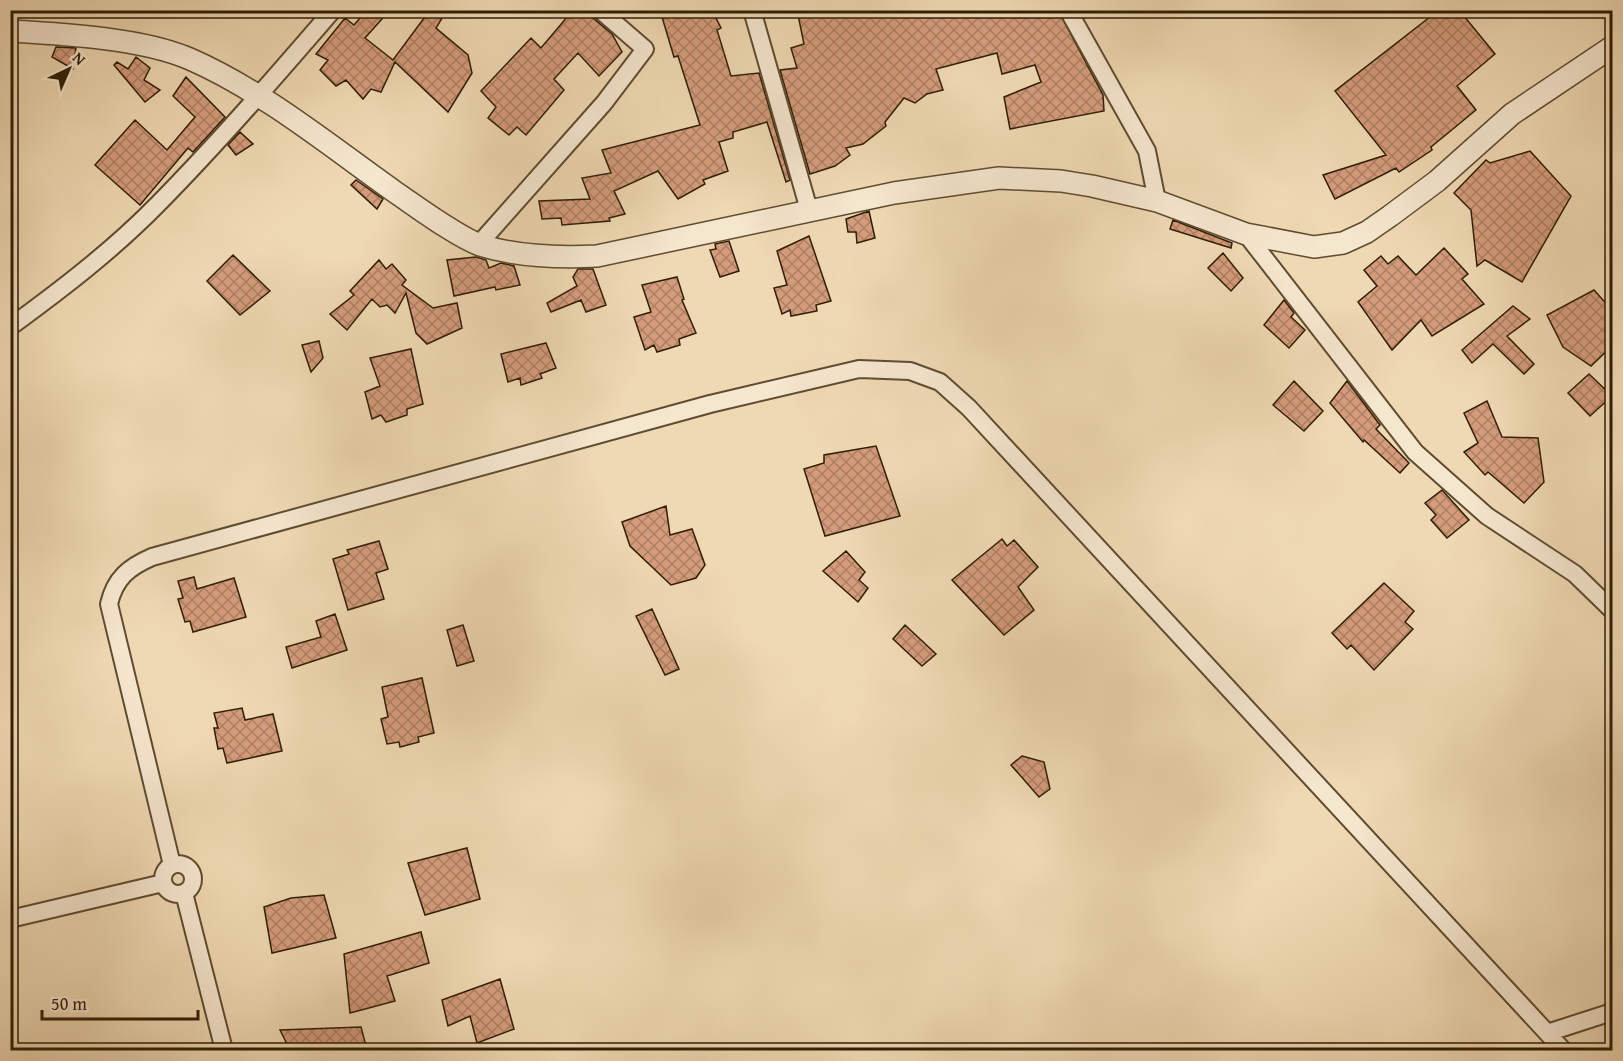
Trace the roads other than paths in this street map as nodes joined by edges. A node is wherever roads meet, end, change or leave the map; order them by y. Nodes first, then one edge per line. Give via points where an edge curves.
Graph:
1 (333, 10) edge
2 (600, 10) edge
3 (752, 10) edge
4 (1068, 10) edge
5 (10, 31) edge
6 (1612, 47) edge
7 (258, 98) junction
8 (1157, 201) junction
9 (810, 210) junction
10 (1246, 234) junction
11 (479, 244) junction
12 (10, 327) edge
13 (1612, 610) edge
14 (172, 865) junction
15 (163, 883) junction
16 (184, 893) junction
17 (10, 919) edge
18 (1612, 1012) edge
19 (1547, 1033) junction
20 (224, 1050) edge
21 (1563, 1050) edge

1 - 7 street
2 - 11 street via 645,49 604,103
3 - 9 street
4 - 8 street via 1147,152
5 - 7 street via 149,47 189,58
6 - 10 street via 1512,114 1437,181 1367,232 1343,243 1314,247
7 - 11 street
7 - 12 street via 157,206 81,274
8 - 9 street via 1061,181 999,178
8 - 10 street
9 - 11 street via 597,256 551,258
10 - 13 street via 1415,452 1487,516 1575,574
14 - 15 street via 164,874
14 - 16 street via 184,865 192,874 192,885
14 - 19 street via 109,604 119,578 132,566 152,557 710,404 859,369 910,371 940,382 969,408
15 - 16 street via 173,893
15 - 17 street
16 - 20 street
18 - 19 street
19 - 21 street

